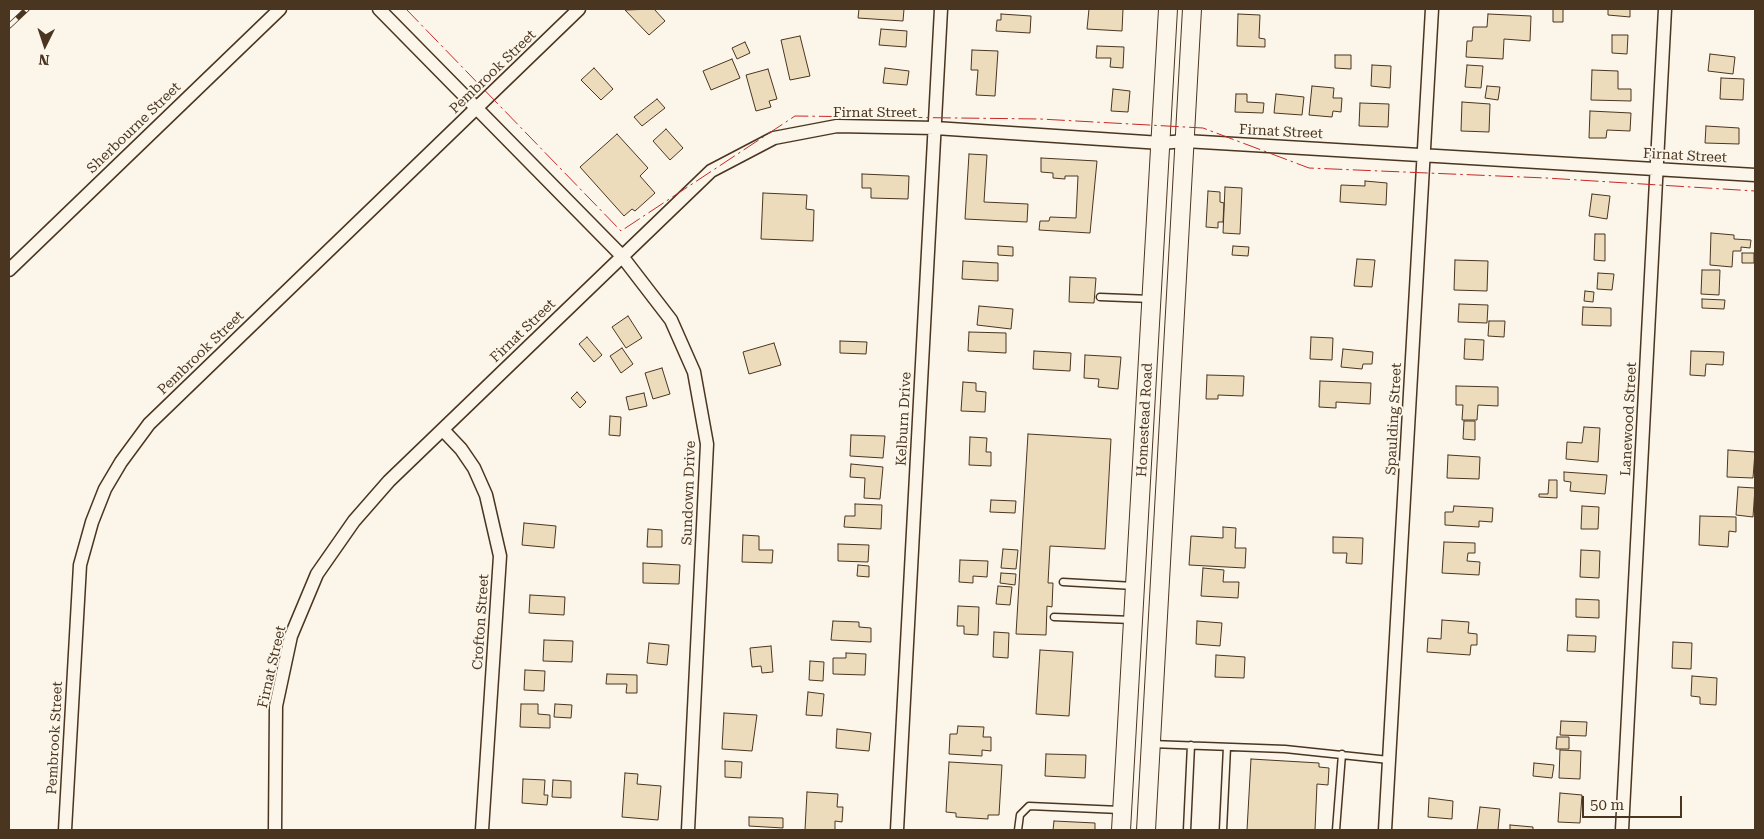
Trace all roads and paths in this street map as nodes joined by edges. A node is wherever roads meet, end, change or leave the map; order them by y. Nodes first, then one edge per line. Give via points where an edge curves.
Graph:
1 (280, 9) edge
2 (379, 9) edge
3 (580, 9) edge
4 (941, 9) edge
5 (1168, 9) edge
6 (1192, 9) edge
7 (1432, 9) edge
8 (1665, 9) edge
9 (477, 108) junction
10 (935, 128) junction
11 (1185, 141) junction
12 (1161, 143) junction
13 (1424, 156) junction
14 (1656, 170) junction
15 (1755, 175) edge
16 (621, 255) junction
17 (9, 270) edge
18 (1100, 297) dead end
19 (1152, 299) junction
20 (443, 430) junction
21 (1165, 500) junction
22 (1140, 502) junction
23 (1063, 582) dead end
24 (1135, 586) junction
25 (1054, 617) dead end
26 (1133, 620) junction
27 (1128, 700) junction
28 (1154, 704) junction
29 (1151, 744) junction
30 (1192, 745) junction
31 (1227, 747) junction
32 (1342, 754) junction
33 (1390, 760) junction
34 (1122, 810) junction
35 (65, 830) edge
36 (275, 830) edge
37 (482, 830) edge
38 (688, 830) edge
39 (897, 830) edge
40 (1018, 830) edge
41 (1120, 830) edge
42 (1146, 830) edge
43 (1187, 830) edge
44 (1223, 830) edge
45 (1336, 830) edge
46 (1385, 830) edge
47 (1622, 830) edge

1 - 17 street, Sherbourne Street
2 - 9 street, Sundown Drive
3 - 9 street, Pembrook Street
4 - 10 street, Kelburn Drive
5 - 12 main road, Homestead Road
6 - 11 main road, Homestead Road
7 - 13 street, Spaulding Street
8 - 14 street, Lanewood Street
9 - 16 street, Sundown Drive
9 - 35 street, Pembrook Street via 149,424 105,489 80,565
10 - 12 street, Firnat Street
10 - 16 street, Firnat Street via 837,126 774,138 711,171
10 - 39 street, Kelburn Drive
11 - 12 street, Firnat Street
11 - 13 street, Firnat Street
11 - 21 main road, Homestead Road
12 - 19 main road, Homestead Road
13 - 14 street, Firnat Street
13 - 33 street, Spaulding Street
14 - 15 street, Firnat Street
14 - 47 street, Lanewood Street
16 - 20 street, Firnat Street
16 - 38 street, Sundown Drive via 671,320 694,372 708,444
18 - 19 lane
19 - 22 main road, Homestead Road
20 - 36 street, Firnat Street via 389,481 354,521 317,574 292,636 276,706
20 - 37 street, Crofton Street via 474,468 486,494 500,556
21 - 22 main road
21 - 28 main road, Homestead Road
22 - 24 main road, Homestead Road
23 - 24 lane
24 - 26 main road, Homestead Road
25 - 26 lane
26 - 27 main road, Homestead Road
27 - 28 main road
27 - 34 main road, Homestead Road
28 - 29 main road, Homestead Road
29 - 30 lane
29 - 42 main road, Homestead Road
30 - 31 lane
30 - 43 lane
31 - 32 lane
31 - 44 lane
32 - 33 lane
32 - 45 lane
33 - 46 street, Spaulding Street
34 - 40 lane via 1029,806 1020,815
34 - 41 main road, Homestead Road

